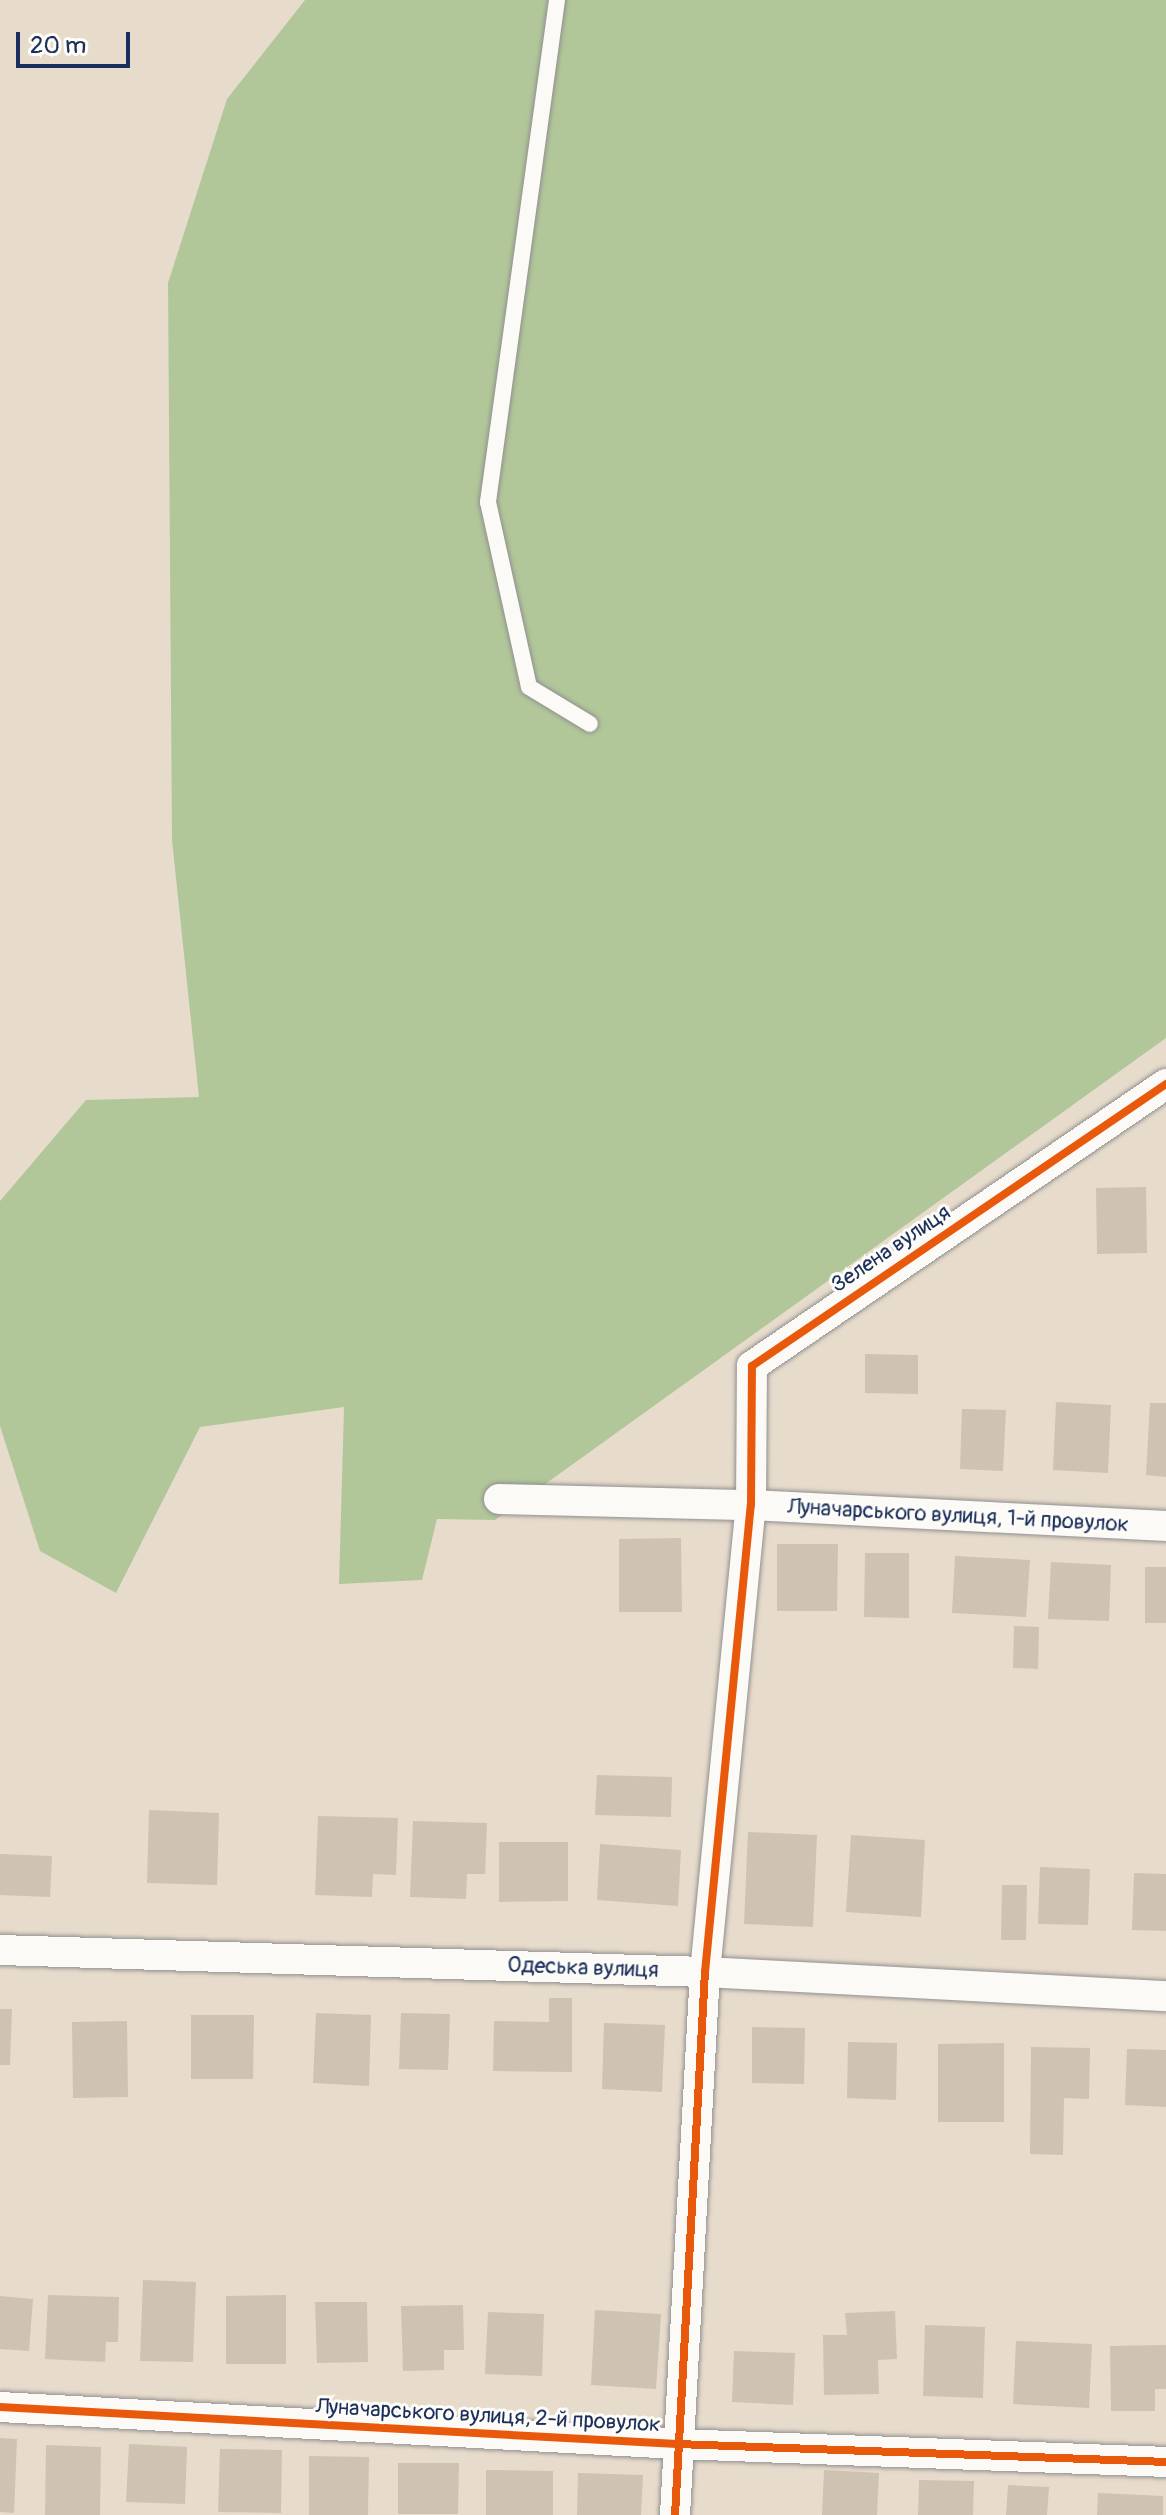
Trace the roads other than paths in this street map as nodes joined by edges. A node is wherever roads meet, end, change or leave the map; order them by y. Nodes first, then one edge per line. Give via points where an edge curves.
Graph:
1 (557, 0) edge
2 (590, 724) dead end
3 (1166, 1084) edge
4 (499, 1499) dead end
5 (751, 1505) junction
6 (1166, 1526) edge
7 (0, 1950) edge
8 (705, 1972) junction
9 (1166, 1996) edge
10 (0, 2407) edge
11 (677, 2444) junction
12 (1166, 2462) edge
13 (675, 2515) edge

1 - 2 lane via 488,502 529,687
3 - 5 street, Зелена вулиця via 752,1366
4 - 5 street, Луначарського вулиця, 1-й провулок
5 - 6 street, Луначарського вулиця, 1-й провулок
5 - 8 street
7 - 8 street, Одеська вулиця
8 - 9 street, Одеська вулиця
8 - 11 street
10 - 11 street, Луначарського вулиця, 2-й провулок
11 - 12 street, Луначарського вулиця, 2-й провулок
11 - 13 street

